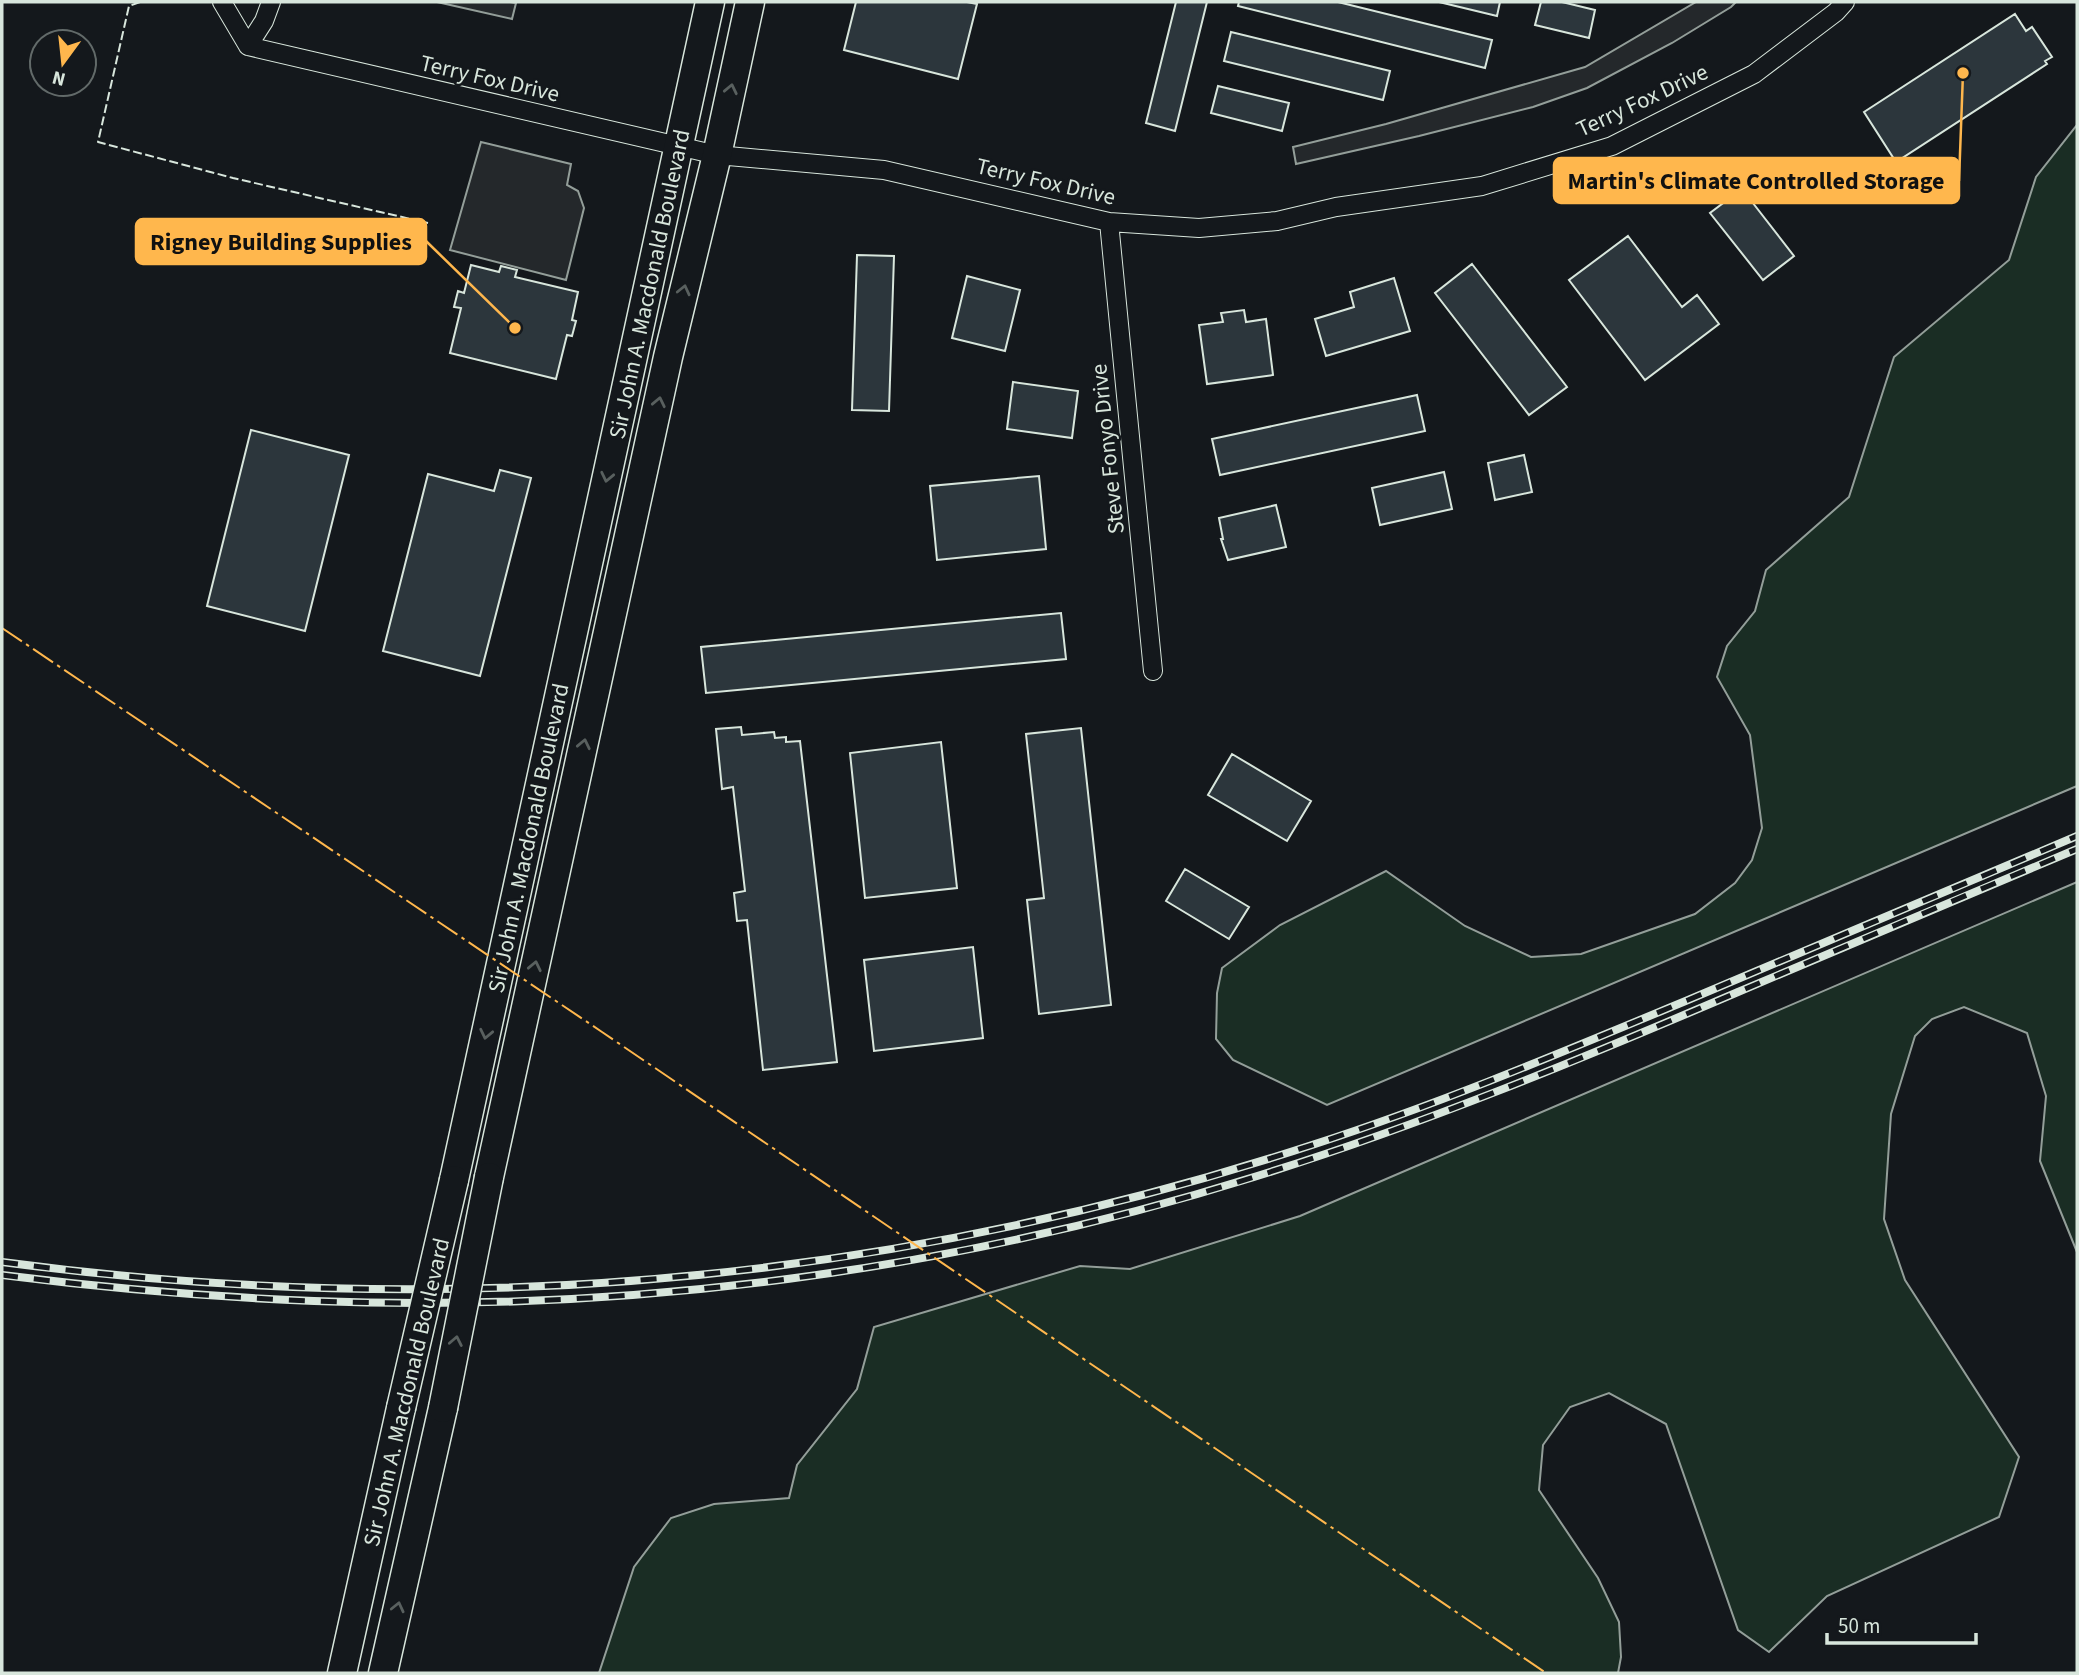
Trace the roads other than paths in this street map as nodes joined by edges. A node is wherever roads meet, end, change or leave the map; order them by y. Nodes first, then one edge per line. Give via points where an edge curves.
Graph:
1 (222, 2) edge
2 (271, 2) edge
3 (710, 2) edge
4 (750, 2) edge
5 (1845, 2) edge
6 (248, 46) junction
7 (678, 147) junction
8 (717, 155) junction
9 (1109, 222) junction
10 (1153, 671) dead end
11 (342, 1673) edge
12 (383, 1673) edge

1 - 6 street
2 - 6 street
3 - 7 main road, Sir John A. Macdonald Boulevard
8 -> 4 main road, Sir John A. Macdonald Boulevard
5 - 9 street, Terry Fox Drive via 1754,74 1612,146 1482,186 1336,207 1277,221 1199,228
6 - 7 street, Terry Fox Drive
7 - 8 street, Terry Fox Drive
7 -> 11 main road, Sir John A. Macdonald Boulevard, bridge
8 - 9 street, Terry Fox Drive via 884,170
12 -> 8 main road, Sir John A. Macdonald Boulevard, bridge via 668,357
9 - 10 street, Steve Fonyo Drive

